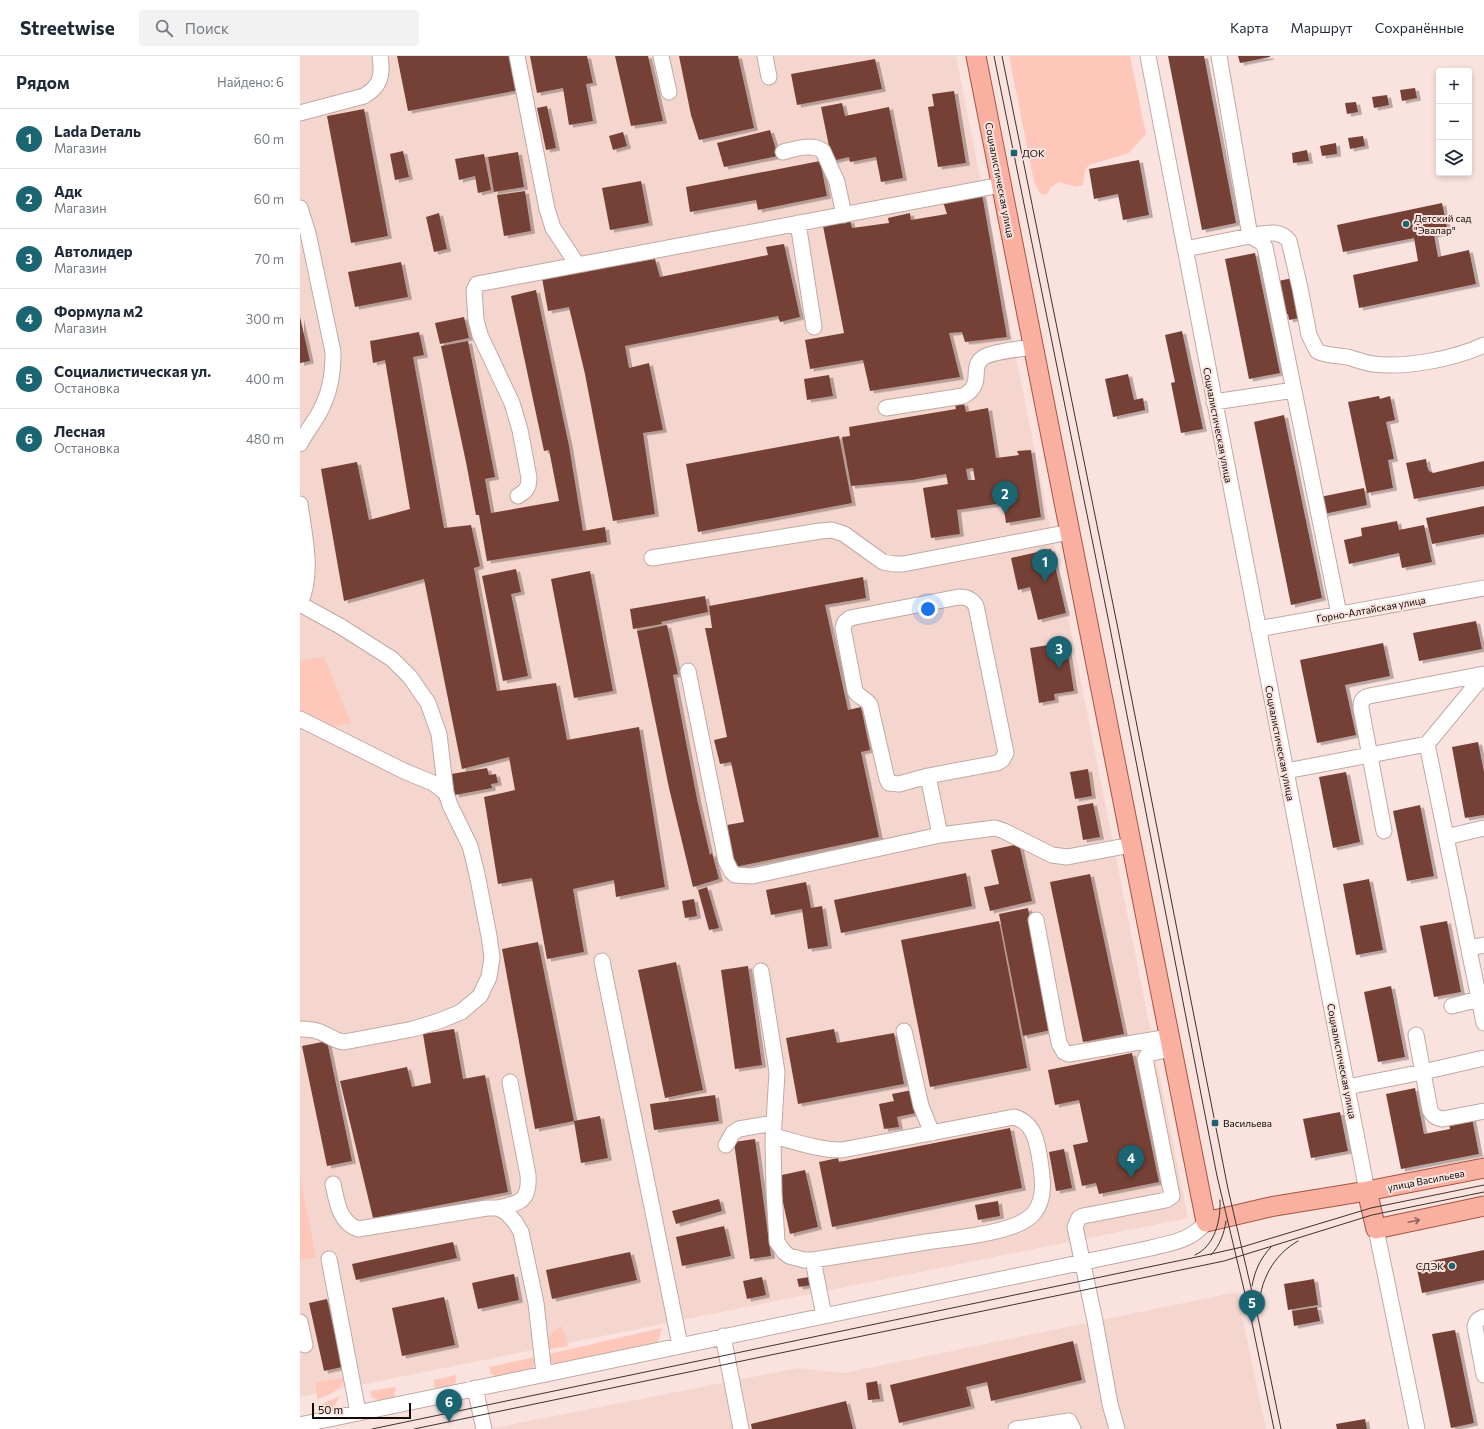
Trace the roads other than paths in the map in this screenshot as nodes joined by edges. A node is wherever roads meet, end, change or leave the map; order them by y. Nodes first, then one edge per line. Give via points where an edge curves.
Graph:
1 (380, 56) edge
2 (517, 56) edge
3 (661, 56) edge
4 (765, 56) edge
5 (976, 56) edge
6 (1148, 56) edge
7 (1219, 56) edge
8 (769, 77) dead end
9 (669, 92) dead end
10 (300, 113) edge
11 (783, 152) dead end
12 (1001, 185) junction
13 (300, 208) edge
14 (844, 215) junction
15 (798, 223) junction
16 (1250, 236) junction
17 (1185, 249) junction
18 (577, 264) junction
19 (814, 327) dead end
20 (1484, 345) edge
21 (1033, 347) junction
22 (1294, 390) junction
23 (1214, 402) junction
24 (886, 408) dead end
25 (300, 444) edge
26 (518, 496) dead end
27 (300, 504) edge
28 (1070, 532) junction
29 (652, 558) dead end
30 (1484, 588) edge
31 (300, 604) edge
32 (1339, 614) junction
33 (1258, 629) junction
34 (688, 671) dead end
35 (1484, 674) edge
36 (300, 720) edge
37 (1427, 744) junction
38 (1370, 754) junction
39 (1286, 771) junction
40 (928, 776) junction
41 (446, 793) junction
42 (1484, 828) edge
43 (1384, 831) dead end
44 (940, 835) junction
45 (1446, 837) junction
46 (1131, 845) junction
47 (1036, 920) dead end
48 (1484, 945) edge
49 (1469, 948) junction
50 (602, 961) dead end
51 (761, 971) dead end
52 (1479, 999) junction
53 (1452, 1006) dead end
54 (1484, 1023) edge
55 (300, 1029) edge
56 (904, 1031) dead end
57 (1416, 1035) dead end
58 (1170, 1043) junction
59 (1484, 1058) edge
60 (1423, 1072) junction
61 (510, 1082) dead end
62 (1347, 1087) junction
63 (1484, 1111) edge
64 (774, 1129) junction
65 (932, 1133) junction
66 (726, 1145) dead end
67 (1484, 1168) edge
68 (333, 1184) dead end
69 (1367, 1191) junction
70 (1484, 1206) edge
71 (498, 1208) junction
72 (1206, 1222) junction
73 (1376, 1229) junction
74 (329, 1259) dead end
75 (813, 1260) junction
76 (1083, 1262) junction
77 (824, 1316) junction
78 (1484, 1317) edge
79 (300, 1322) edge
80 (723, 1336) junction
81 (305, 1345) dead end
82 (680, 1345) junction
83 (544, 1374) junction
84 (1484, 1375) edge
85 (476, 1388) junction
86 (358, 1412) junction
87 (300, 1425) edge
88 (322, 1425) edge
89 (484, 1429) edge
90 (741, 1429) edge
91 (1016, 1429) edge
92 (1074, 1429) edge
93 (1116, 1429) edge
94 (1417, 1429) edge

1 - 10 street via 382,69 373,90 364,96
2 - 18 street via 547,209 554,228
3 - 9 street
4 - 8 street
5 - 12 main road, Социалистическая улица
6 - 17 street, Социалистическая улица
7 - 16 street
11 - 14 street via 806,147 823,151 838,182
12 - 14 street
12 - 21 main road, Социалистическая улица
13 - 25 street via 308,233 333,352 333,372 325,402
14 - 15 street
15 - 18 street
15 - 19 street
16 - 17 street
16 - 20 street via 1276,232 1289,241 1309,335 1317,351 1372,364 1395,366 1452,356
16 - 22 street via 1265,247
17 - 23 street, Социалистическая улица
18 - 26 street via 482,282 477,284 474,290 480,335 512,403 520,430 528,486
21 - 24 street via 983,358 976,369 975,385 963,396
21 - 28 main road, Социалистическая улица
22 - 23 street
22 - 32 street
23 - 33 street, Социалистическая улица
27 - 31 street via 307,579
28 - 29 street via 903,564 882,562 844,534 832,530
28 - 46 main road, Социалистическая улица
30 - 32 street, Горно-Алтайская улица
31 - 41 street via 392,659 410,677 428,703 439,734
32 - 33 street, Горно-Алтайская улица
33 - 39 street, Социалистическая улица
34 - 44 street via 726,861 734,875 752,876
35 - 37 street
35 - 38 street via 1365,697 1361,708
36 - 41 street via 432,782
37 - 38 street
37 - 45 street
38 - 39 street
38 - 43 street
39 - 62 street, Социалистическая улица
40 - 40 street via 997,763 1006,753 976,606 965,597 850,618 843,628 855,691 870,705 887,780 889,783 898,784
40 - 44 street
41 - 55 street via 470,846 489,936 492,957 489,977 480,996 461,1012 439,1021 378,1036 344,1042 311,1029
42 - 45 street
44 - 46 street via 995,828 1058,857
45 - 49 street
46 - 58 main road, Социалистическая улица
47 - 58 street via 1059,1043 1064,1052 1069,1054
48 - 49 street
49 - 52 street
50 - 82 street
51 - 64 street via 777,1072
52 - 53 street
52 - 54 street
56 - 65 street via 921,1106
57 - 60 street
58 - 72 main road, Социалистическая улица
58 - 76 street via 1148,1054 1145,1059 1172,1196 1166,1200 1079,1218 1075,1228
59 - 60 street
60 - 62 street
60 - 63 street via 1430,1110 1438,1119
61 - 71 street via 528,1175 528,1190 521,1201
62 - 69 street, Социалистическая улица
64 - 65 street via 810,1146 836,1150
64 - 66 street via 739,1129 733,1133
64 - 75 street via 777,1242 789,1256
65 - 75 street via 1014,1117 1022,1119 1037,1144 1042,1178 1041,1199 1034,1213 1016,1225 999,1230
67 - 69 main road, улица Васильева
68 - 71 street via 341,1215 352,1227 358,1229
69 - 72 main road, улица Васильева via 1270,1207
69 - 73 main road, Социалистическая улица
73 -> 70 main road
71 - 83 street via 507,1213 521,1232 536,1303
72 - 76 street via 1199,1231 1187,1238
73 - 94 street, Социалистическая улица
74 - 86 street
75 - 77 street
76 - 77 street
76 - 93 street
77 - 80 street
78 - 84 street via 1478,1319 1475,1327
79 - 81 street
80 - 82 street
80 - 90 street
82 - 83 street
83 - 85 street
85 - 86 street
85 - 89 street
86 - 88 street
87 - 88 street
91 - 92 street via 1069,1422

